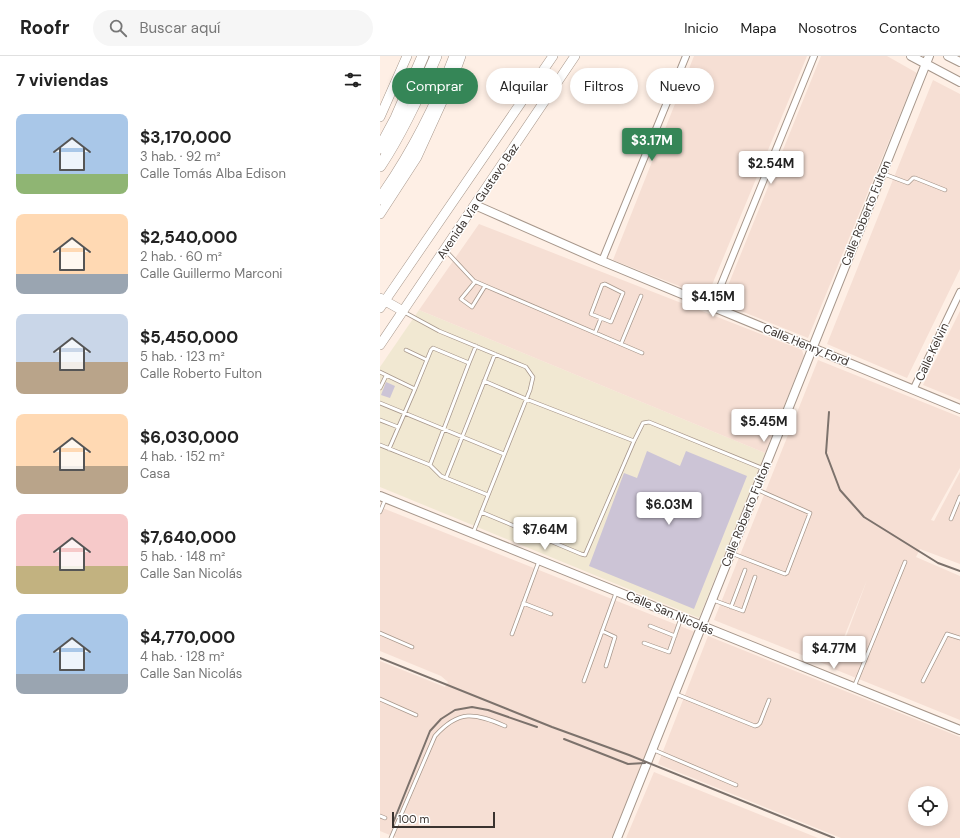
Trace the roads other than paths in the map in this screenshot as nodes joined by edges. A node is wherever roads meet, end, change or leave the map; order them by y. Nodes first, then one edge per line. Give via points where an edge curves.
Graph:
1 (407, 56) edge
2 (423, 56) edge
3 (436, 56) edge
4 (455, 56) edge
5 (461, 56) edge
6 (553, 56) edge
7 (576, 56) edge
8 (686, 56) edge
9 (814, 56) edge
10 (911, 56) edge
11 (948, 56) edge
12 (927, 60) edge
13 (960, 62) edge
14 (960, 82) edge
15 (380, 117) edge
16 (380, 148) edge
17 (380, 166) edge
18 (882, 173) junction
19 (945, 190) dead end
20 (380, 199) edge
21 (475, 205) junction
22 (380, 214) edge
23 (445, 250) junction
24 (602, 261) junction
25 (475, 282) junction
26 (484, 286) junction
27 (960, 292) edge
28 (640, 296) dead end
29 (381, 302) edge
30 (712, 307) junction
31 (403, 311) junction
32 (600, 318) junction
33 (595, 333) junction
34 (621, 344) junction
35 (380, 345) edge
36 (476, 346) junction
37 (812, 348) junction
38 (406, 350) dead end
39 (642, 353) dead end
40 (495, 354) junction
41 (427, 360) junction
42 (469, 363) junction
43 (380, 372) edge
44 (386, 376) junction
45 (484, 381) junction
46 (380, 388) edge
47 (415, 389) junction
48 (913, 390) junction
49 (526, 399) junction
50 (380, 403) edge
51 (960, 409) edge
52 (404, 413) junction
53 (380, 420) edge
54 (398, 427) junction
55 (443, 429) junction
56 (462, 437) junction
57 (634, 441) junction
58 (380, 445) edge
59 (389, 449) junction
60 (504, 454) junction
61 (430, 465) junction
62 (764, 469) junction
63 (446, 478) junction
64 (756, 489) junction
65 (488, 495) junction
66 (383, 497) edge
67 (960, 497) edge
68 (380, 512) edge
69 (481, 512) junction
70 (951, 519) dead end
71 (474, 533) junction
72 (730, 553) junction
73 (539, 560) junction
74 (905, 562) dead end
75 (745, 570) dead end
76 (755, 577) dead end
77 (617, 591) junction
78 (712, 600) junction
79 (523, 603) junction
80 (730, 607) junction
81 (551, 614) dead end
82 (681, 618) junction
83 (650, 626) dead end
84 (701, 626) junction
85 (602, 631) junction
86 (380, 633) edge
87 (512, 634) dead end
88 (675, 636) junction
89 (960, 638) edge
90 (644, 643) dead end
91 (412, 646) dead end
92 (606, 666) dead end
93 (584, 681) dead end
94 (923, 681) dead end
95 (853, 688) junction
96 (674, 694) junction
97 (380, 700) edge
98 (769, 700) dead end
99 (416, 715) dead end
100 (505, 726) dead end
101 (960, 730) edge
102 (652, 749) junction
103 (736, 785) dead end
104 (380, 816) edge
105 (385, 818) dead end
106 (391, 838) edge
107 (617, 838) edge

1 - 15 main road
2 - 16 highway
3 - 17 highway via 399,135
4 - 20 highway via 432,113
5 - 22 main road via 417,157
6 - 29 main road, Avenida Via Gustavo Baz
7 - 21 main road, Avenida Via Gustavo Baz
8 - 24 street
9 - 30 street
10 - 12 street
11 - 13 street
12 - 14 street
12 - 18 street, Calle Roberto Fulton
18 - 19 lane via 908,183 915,178
18 - 37 street, Calle Roberto Fulton
21 - 23 main road, Avenida Via Gustavo Baz
21 - 24 street, Calle Henry Ford
23 - 25 lane
23 - 31 main road, Avenida Via Gustavo Baz
24 - 30 street, Calle Henry Ford
25 - 26 lane
25 - 26 lane via 461,299 472,307
26 - 33 lane
27 - 48 street, Calle Kelvin
28 - 34 lane
29 - 31 main road
30 - 37 street, Calle Henry Ford
31 - 35 main road, Avenida Via Gustavo Baz
31 - 36 lane via 439,331
32 - 32 lane via 608,322 612,320 623,295 621,291 605,284 602,285 591,312
32 - 33 lane
33 - 34 lane
34 - 39 lane
36 - 40 lane
36 - 42 lane
37 - 48 street, Calle Henry Ford
37 - 62 street, Calle Roberto Fulton
38 - 41 lane
40 - 45 lane
40 - 49 lane via 526,367 533,377
41 - 42 lane via 433,348
41 - 47 lane
42 - 55 lane
43 - 44 lane
44 - 46 lane
44 - 47 lane
45 - 49 lane
45 - 56 lane
47 - 52 lane
48 - 51 street, Calle Henry Ford
49 - 57 lane
49 - 60 lane
50 - 52 lane
52 - 54 lane
52 - 55 lane
53 - 54 lane
54 - 59 lane
55 - 56 lane
55 - 61 lane
56 - 60 lane
56 - 63 lane
57 - 62 lane via 643,424 649,422
57 - 69 lane via 585,555
58 - 59 lane
59 - 61 lane
60 - 65 lane
61 - 63 lane
62 - 64 street, Calle Roberto Fulton
63 - 65 lane
64 - 72 street, Calle Roberto Fulton
64 - 72 lane via 807,511 810,517 786,574
65 - 69 lane
66 - 68 lane
66 - 71 street, Calle San Nicolás
67 - 70 lane
69 - 71 lane
71 - 73 street, Calle San Nicolás
72 - 78 street, Calle Roberto Fulton
73 - 77 street, Calle San Nicolás
73 - 79 lane
74 - 95 lane
75 - 80 lane
76 - 80 lane via 744,609 740,611
77 - 82 street, Calle San Nicolás
77 - 85 lane
78 - 80 lane
78 - 84 street, Calle Roberto Fulton
79 - 81 lane
79 - 87 lane
82 - 84 street, Calle San Nicolás
82 - 88 lane
83 - 88 lane
84 - 95 street, Calle San Nicolás
84 - 96 street, Calle Roberto Fulton
85 - 92 lane via 615,637
85 - 93 lane
86 - 91 lane
88 - 90 lane via 669,652
89 - 94 lane via 947,634
95 - 101 street, Calle San Nicolás
96 - 98 lane via 755,726 760,723
96 - 102 street, Calle Roberto Fulton
97 - 99 lane
100 - 106 lane via 483,717 465,716 441,729 435,736
102 - 103 lane
102 - 107 street, Calle Roberto Fulton
104 - 105 lane

